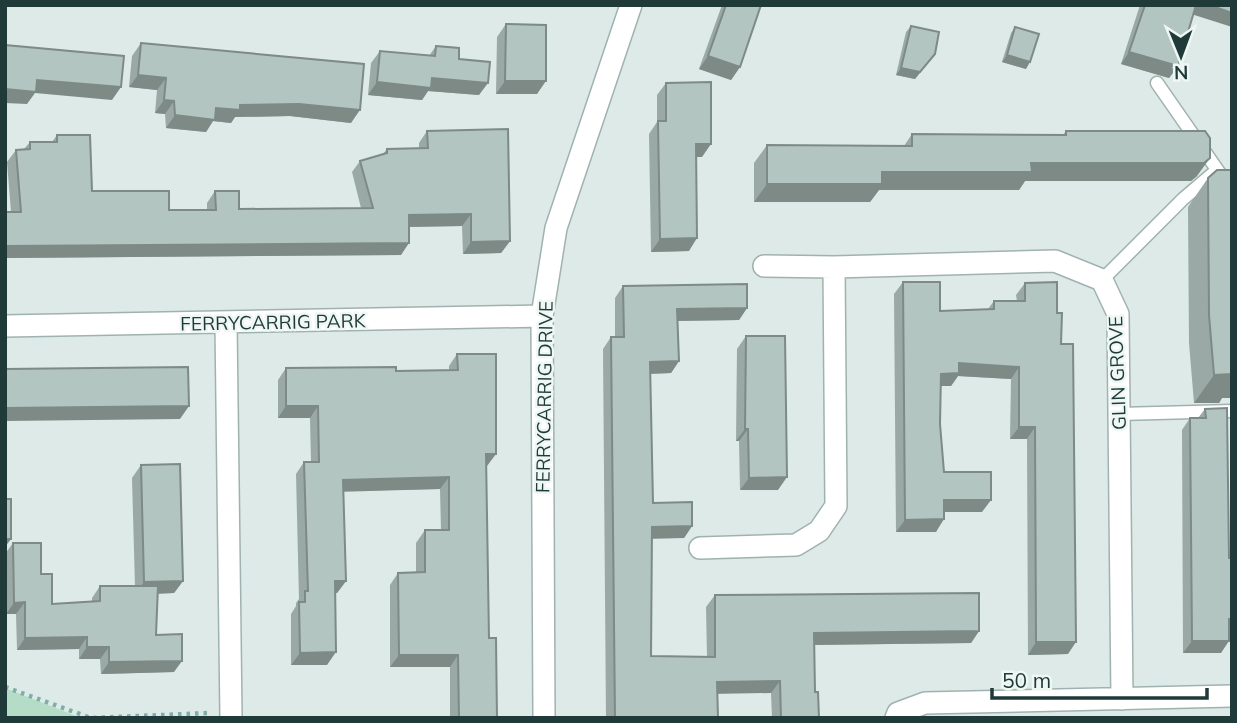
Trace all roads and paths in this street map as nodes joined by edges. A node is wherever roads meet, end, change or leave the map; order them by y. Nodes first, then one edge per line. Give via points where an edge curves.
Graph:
1 (631, 5) edge
2 (1157, 83) dead end
3 (1217, 170) junction
4 (1232, 191) edge
5 (764, 267) dead end
6 (834, 267) junction
7 (1102, 280) junction
8 (542, 316) junction
9 (226, 323) junction
10 (5, 326) edge
11 (1232, 411) edge
12 (1119, 414) junction
13 (700, 548) dead end
14 (5, 687) edge
15 (1232, 696) edge
16 (1122, 699) junction
17 (191, 715) edge
18 (231, 715) edge
19 (544, 718) edge
20 (896, 718) edge

1 - 8 street, FERRYCARRIG DRIVE via 556,228
2 - 3 lane
3 - 4 lane
3 - 7 lane
5 - 6 street
6 - 7 street via 1055,261
6 - 13 street via 835,506 819,531 796,545
7 - 12 street, GLIN GROVE via 1118,314
8 - 9 street, FERRYCARRIG PARK
8 - 19 street, FERRYCARRIG DRIVE
9 - 10 street, FERRYCARRIG PARK
9 - 18 street
11 - 12 lane
12 - 16 street, GLIN GROVE
14 - 17 path via 91,718
15 - 16 street
16 - 20 street via 925,703 898,713
17 - 18 path

